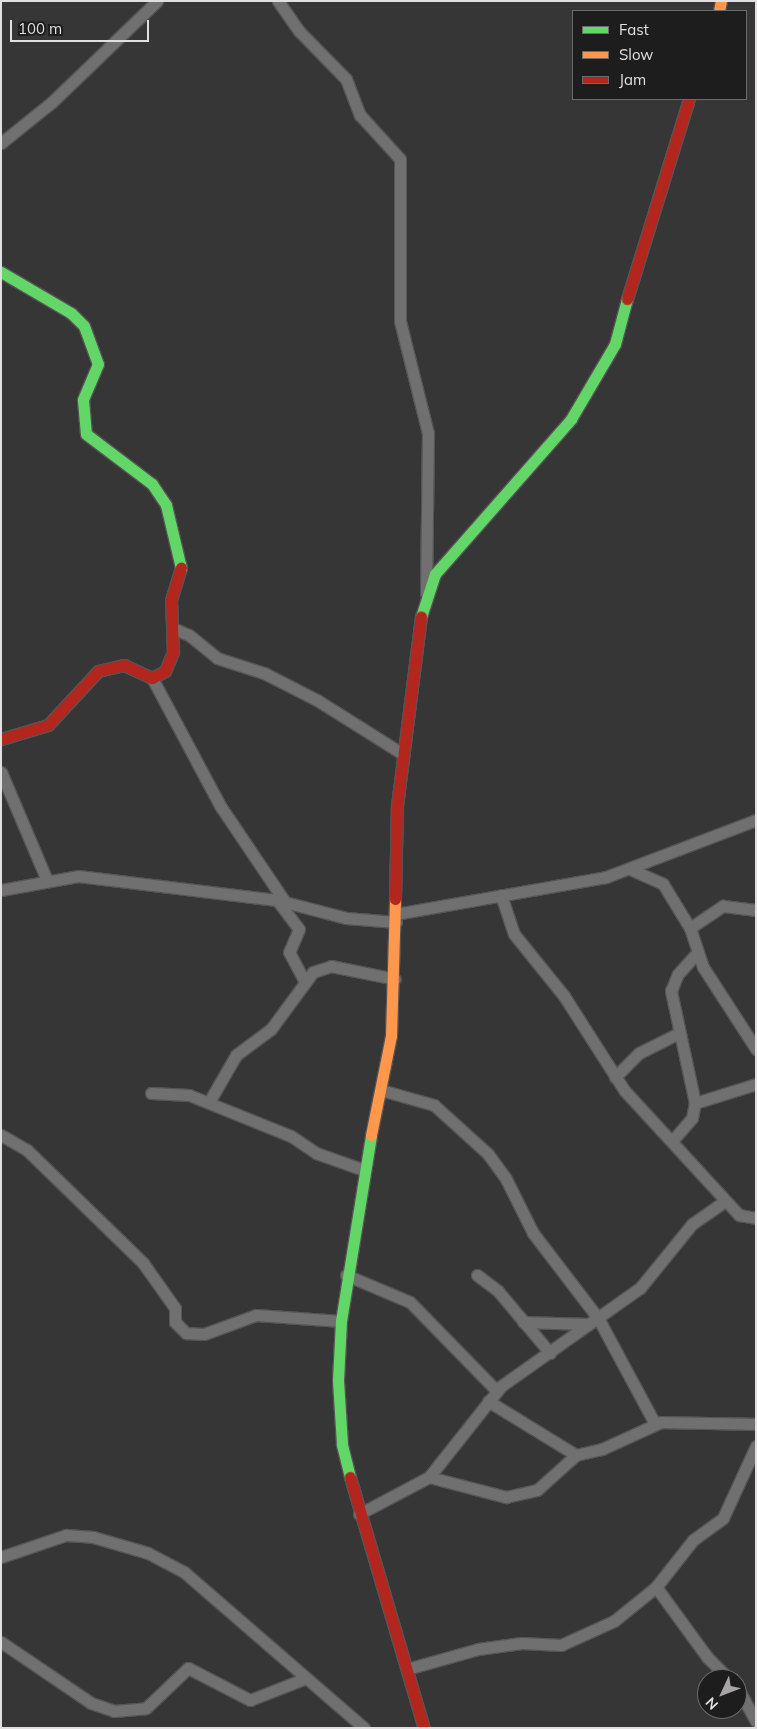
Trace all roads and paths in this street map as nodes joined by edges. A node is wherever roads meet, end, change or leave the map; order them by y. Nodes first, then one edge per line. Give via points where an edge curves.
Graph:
1 (157, 1) edge
2 (278, 1) edge
3 (689, 100) edge
4 (1, 143) edge
5 (1, 272) edge
6 (426, 593) junction
7 (173, 628) junction
8 (152, 678) junction
9 (1, 739) edge
10 (401, 753) junction
11 (1, 772) edge
12 (756, 820) edge
13 (632, 870) junction
14 (46, 878) junction
15 (1, 890) edge
16 (501, 895) junction
17 (281, 901) junction
18 (756, 910) edge
19 (396, 918) junction
20 (690, 928) junction
21 (697, 953) junction
22 (395, 979) junction
23 (304, 980) junction
24 (679, 1033) junction
25 (756, 1049) edge
26 (614, 1077) junction
27 (756, 1084) edge
28 (381, 1090) junction
29 (151, 1093) dead end
30 (209, 1102) junction
31 (695, 1102) junction
32 (1, 1135) edge
33 (672, 1141) junction
34 (364, 1170) junction
35 (725, 1201) junction
36 (756, 1218) edge
37 (346, 1274) junction
38 (477, 1275) dead end
39 (341, 1321) junction
40 (593, 1321) junction
41 (523, 1322) junction
42 (550, 1353) junction
43 (496, 1390) junction
44 (488, 1401) junction
45 (655, 1424) junction
46 (756, 1424) edge
47 (756, 1446) edge
48 (576, 1455) junction
49 (428, 1478) junction
50 (359, 1514) junction
51 (1, 1557) edge
52 (656, 1587) junction
53 (1, 1642) edge
54 (407, 1669) junction
55 (719, 1669) edge
56 (304, 1679) junction
57 (747, 1704) edge
58 (756, 1720) edge
59 (364, 1728) edge
60 (424, 1728) edge

1 - 4 street via 52,102
2 - 6 street via 298,31 346,79 360,114 400,158 400,321 428,433
3 - 6 street via 647,224 615,344 571,419 461,541
5 - 7 street via 71,313 93,341 98,364 84,392 86,434 142,472 166,505 183,561 171,600
6 - 10 street
7 - 8 street via 169,664
7 - 10 street via 189,635 216,658 264,673 318,700
8 - 9 street via 124,665 98,671 48,725
8 - 17 street via 221,807
10 - 19 street
11 - 14 street
12 - 13 street
13 - 16 street
13 - 20 street via 663,884
14 - 15 street
14 - 17 street via 125,880
16 - 19 street
16 - 26 street via 514,934 564,996
17 - 19 street via 346,918
17 - 23 street via 299,929 298,939 289,949
18 - 20 street via 723,906
19 - 22 street
20 - 21 street
21 - 24 street via 678,974 671,991
21 - 25 street
22 - 23 street via 331,966
22 - 28 street
23 - 30 street via 271,1029 236,1055
24 - 26 street via 639,1053
24 - 31 street
26 - 33 street
27 - 31 street
28 - 34 street
28 - 40 street via 434,1105 466,1131 506,1179 533,1233
29 - 30 street via 184,1094
30 - 34 street via 302,1141 316,1153
31 - 33 street via 692,1118
32 - 39 street via 27,1150 143,1263 175,1308 175,1322 186,1333 204,1334 256,1315
33 - 35 street
34 - 37 street
35 - 36 street via 739,1215
35 - 40 street via 692,1224 647,1282
37 - 39 street
37 - 43 street via 410,1302
38 - 41 street via 498,1291
39 - 50 street via 342,1444
40 - 41 street
40 - 42 street
40 - 45 street
41 - 42 street
42 - 43 street
43 - 44 street
44 - 48 street
44 - 49 street
45 - 46 street
45 - 48 street via 602,1449
47 - 52 street via 723,1518 693,1540
48 - 49 street via 537,1490 506,1497
49 - 50 street
50 - 54 street
51 - 56 street via 66,1535 93,1538 148,1553 184,1572
52 - 54 street via 614,1621 561,1645 522,1643 478,1649
52 - 55 street
53 - 56 street via 91,1703 114,1710 146,1708 188,1668 250,1700
54 - 60 street
56 - 59 street
57 - 58 street

